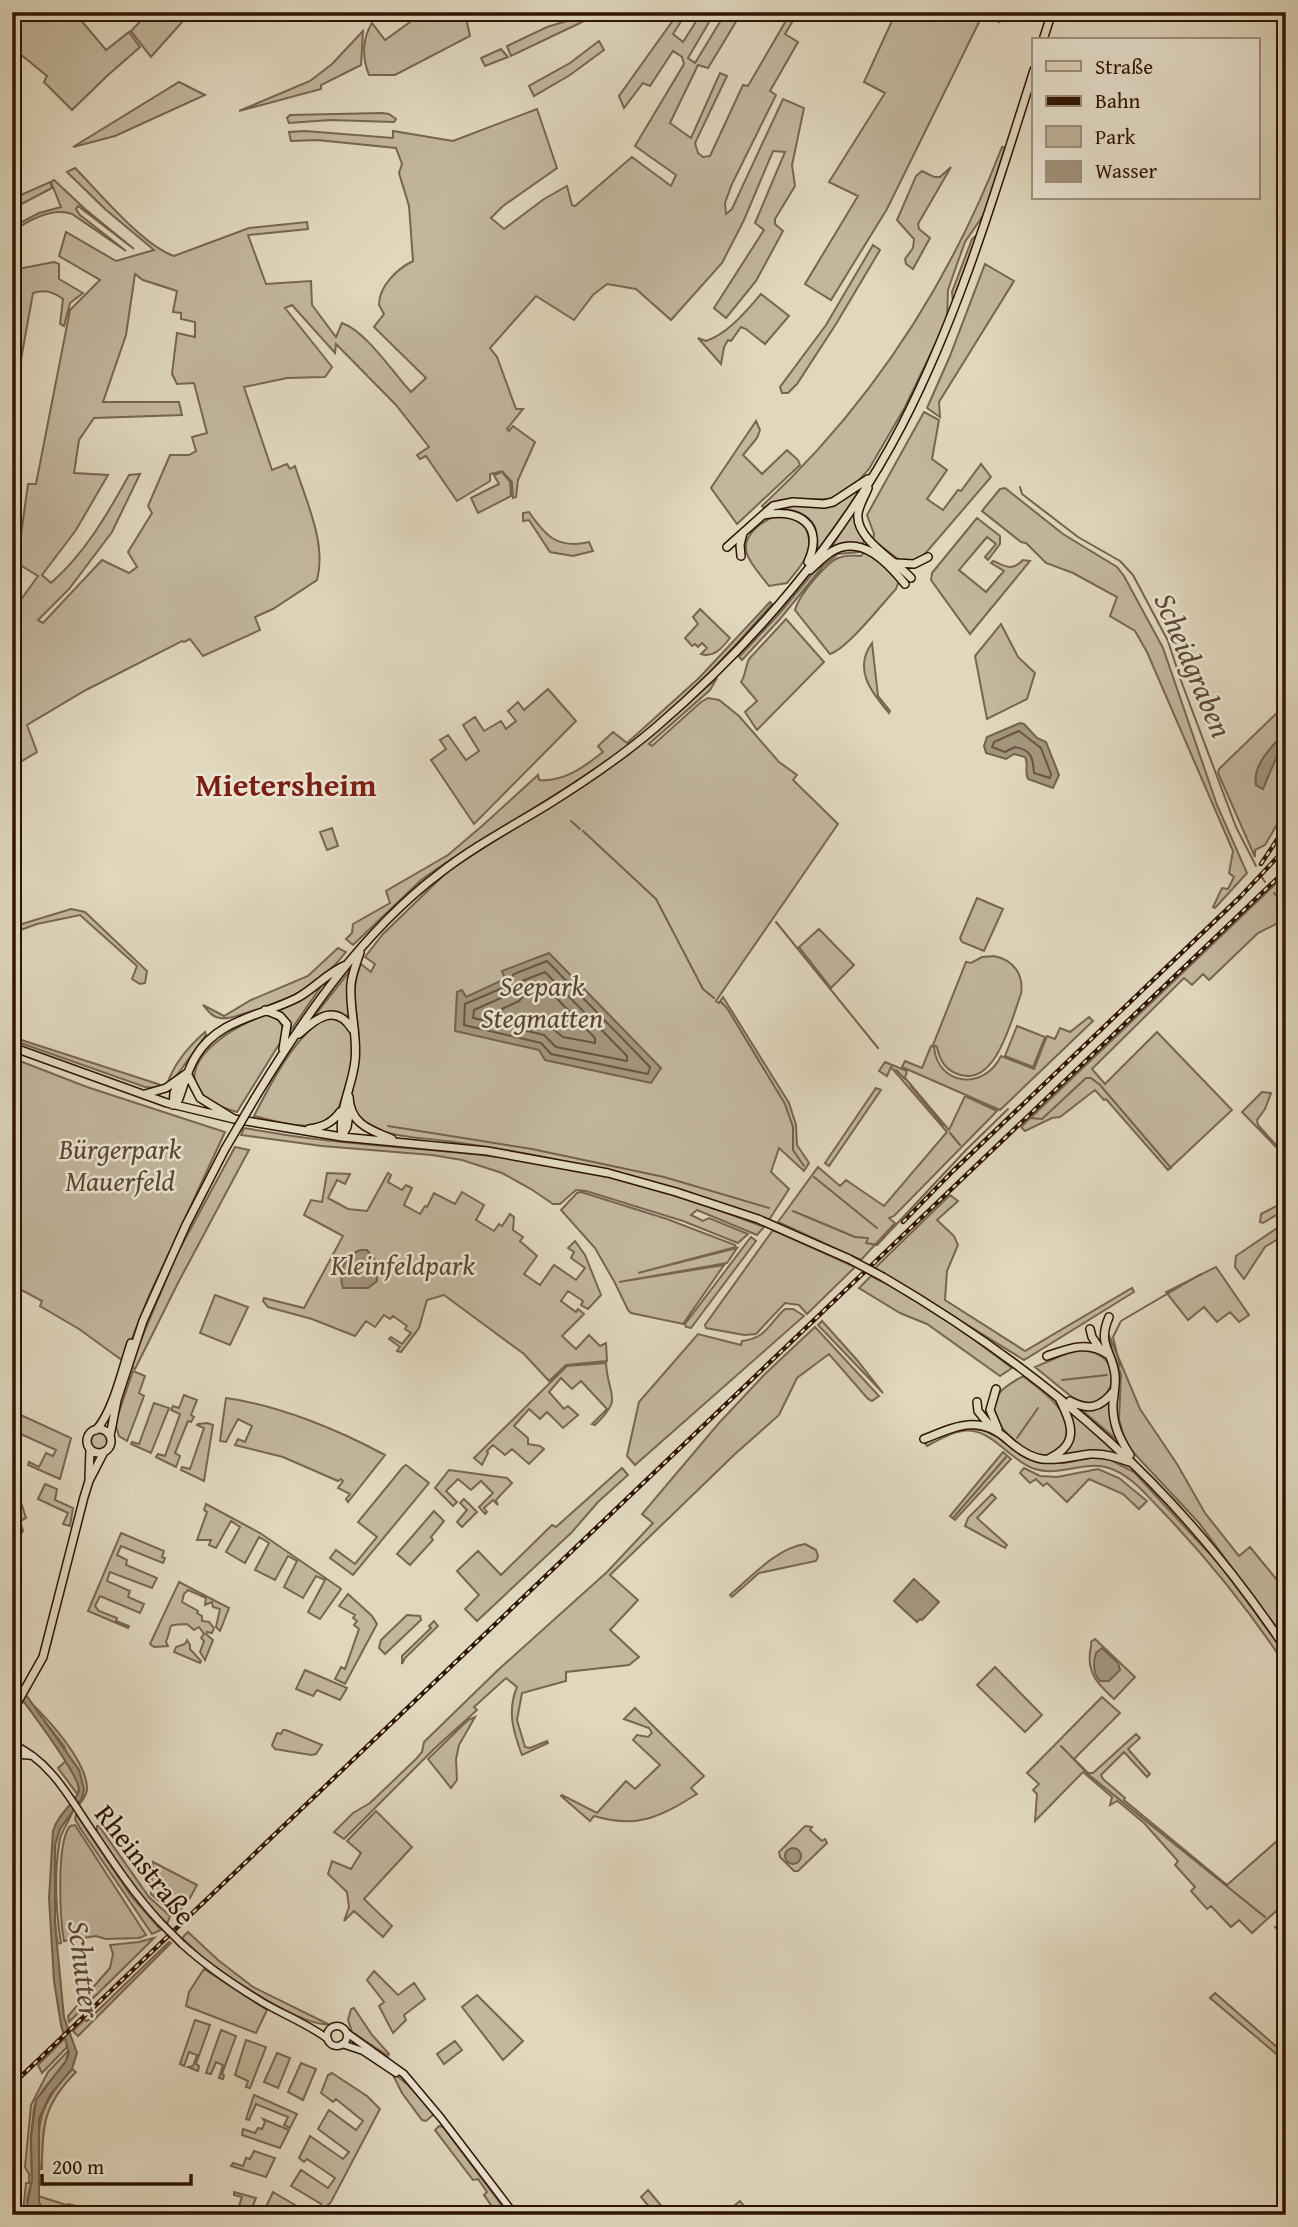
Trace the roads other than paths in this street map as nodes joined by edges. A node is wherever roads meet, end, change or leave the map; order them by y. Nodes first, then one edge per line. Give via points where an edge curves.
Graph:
1 (1052, 12) edge
2 (1044, 38) edge
3 (1032, 76) edge
4 (874, 474) junction
5 (762, 515) junction
6 (743, 532) junction
7 (866, 544) junction
8 (727, 547) dead end
9 (741, 556) dead end
10 (928, 557) dead end
11 (895, 562) junction
12 (801, 577) junction
13 (911, 578) dead end
14 (905, 584) dead end
15 (351, 965) junction
16 (265, 1010) junction
17 (355, 1032) junction
18 (289, 1043) junction
19 (12, 1047) edge
20 (283, 1054) junction
21 (187, 1073) junction
22 (178, 1081) junction
23 (142, 1094) junction
24 (173, 1105) junction
25 (346, 1108) junction
26 (234, 1119) junction
27 (298, 1130) junction
28 (342, 1137) junction
29 (399, 1142) junction
30 (1109, 1317) dead end
31 (143, 1321) junction
32 (1102, 1346) junction
33 (1047, 1356) dead end
34 (996, 1389) dead end
35 (1114, 1391) junction
36 (1057, 1394) junction
37 (977, 1402) dead end
38 (992, 1423) junction
39 (96, 1430) junction
40 (110, 1436) junction
41 (925, 1439) dead end
42 (90, 1449) junction
43 (104, 1452) junction
44 (1047, 1459) junction
45 (1136, 1464) junction
46 (89, 1481) junction
47 (1286, 1648) edge
48 (14, 1709) edge
49 (12, 1746) edge
50 (12, 1754) edge
51 (34, 1757) junction
52 (310, 2025) junction
53 (331, 2028) junction
54 (347, 2033) junction
55 (328, 2039) junction
56 (342, 2044) junction
57 (415, 2086) junction
58 (515, 2215) edge

1 - 2 main road
3 - 4 main road via 952,315 902,426
4 - 5 main road via 833,502 782,503
4 - 7 main road via 858,512
4 - 12 main road
5 - 6 main road
5 - 12 main road via 780,511 808,523 813,549
6 - 8 main road
6 - 9 main road
7 - 11 main road
7 - 12 main road via 832,551
7 - 14 main road
10 - 11 main road via 914,564
11 - 13 main road
12 - 15 main road via 727,661 652,730 606,766 439,873 363,946
15 - 16 main road via 339,968 308,992
15 - 17 main road
15 - 18 main road
16 - 20 main road via 280,1016 288,1028
16 - 21 main road via 235,1021 211,1037
17 - 18 main road via 344,1018 328,1015
17 - 25 main road via 355,1063
18 - 20 main road
19 - 23 main road
20 - 31 main road, bridge via 225,1149
21 - 22 main road
21 - 24 main road
21 - 26 main road via 200,1098
22 - 23 main road
22 - 24 main road
23 - 24 main road
24 - 26 main road
25 - 27 main road via 320,1128
25 - 28 main road via 340,1125
25 - 29 main road via 367,1128
26 - 27 main road
27 - 28 main road
28 - 29 main road
29 - 36 main road, bridge via 487,1151 608,1173 758,1219 849,1259 948,1316
30 - 32 main road
31 - 39 main road
31 - 40 main road
32 - 33 main road via 1075,1347
32 - 35 main road via 1116,1379
34 - 38 main road via 990,1403
35 - 36 main road via 1088,1408
35 - 45 main road via 1114,1426
36 - 44 main road via 1069,1419 1070,1438 1060,1453
36 - 45 main road
37 - 38 main road
38 - 41 main road via 962,1425
38 - 44 main road via 1024,1452
39 - 40 main road
39 - 42 main road via 88,1437
40 - 43 main road via 110,1446
42 - 43 main road
42 - 46 main road
43 - 46 main road
44 - 45 main road via 1105,1455
45 - 47 main road via 1224,1563
46 - 48 main road via 47,1643
49 - 51 main road, Rheinstraße
50 - 51 main road
51 - 52 main road, Rheinstraße, bridge via 54,1776 137,1896 182,1944 252,1996
52 - 53 main road, Rheinstraße
52 - 55 main road, Rheinstraße
53 - 54 main road via 340,2026
53 - 55 main road
54 - 56 main road
54 - 57 main road
55 - 56 main road via 334,2045
56 - 57 main road via 374,2057
57 - 58 main road

